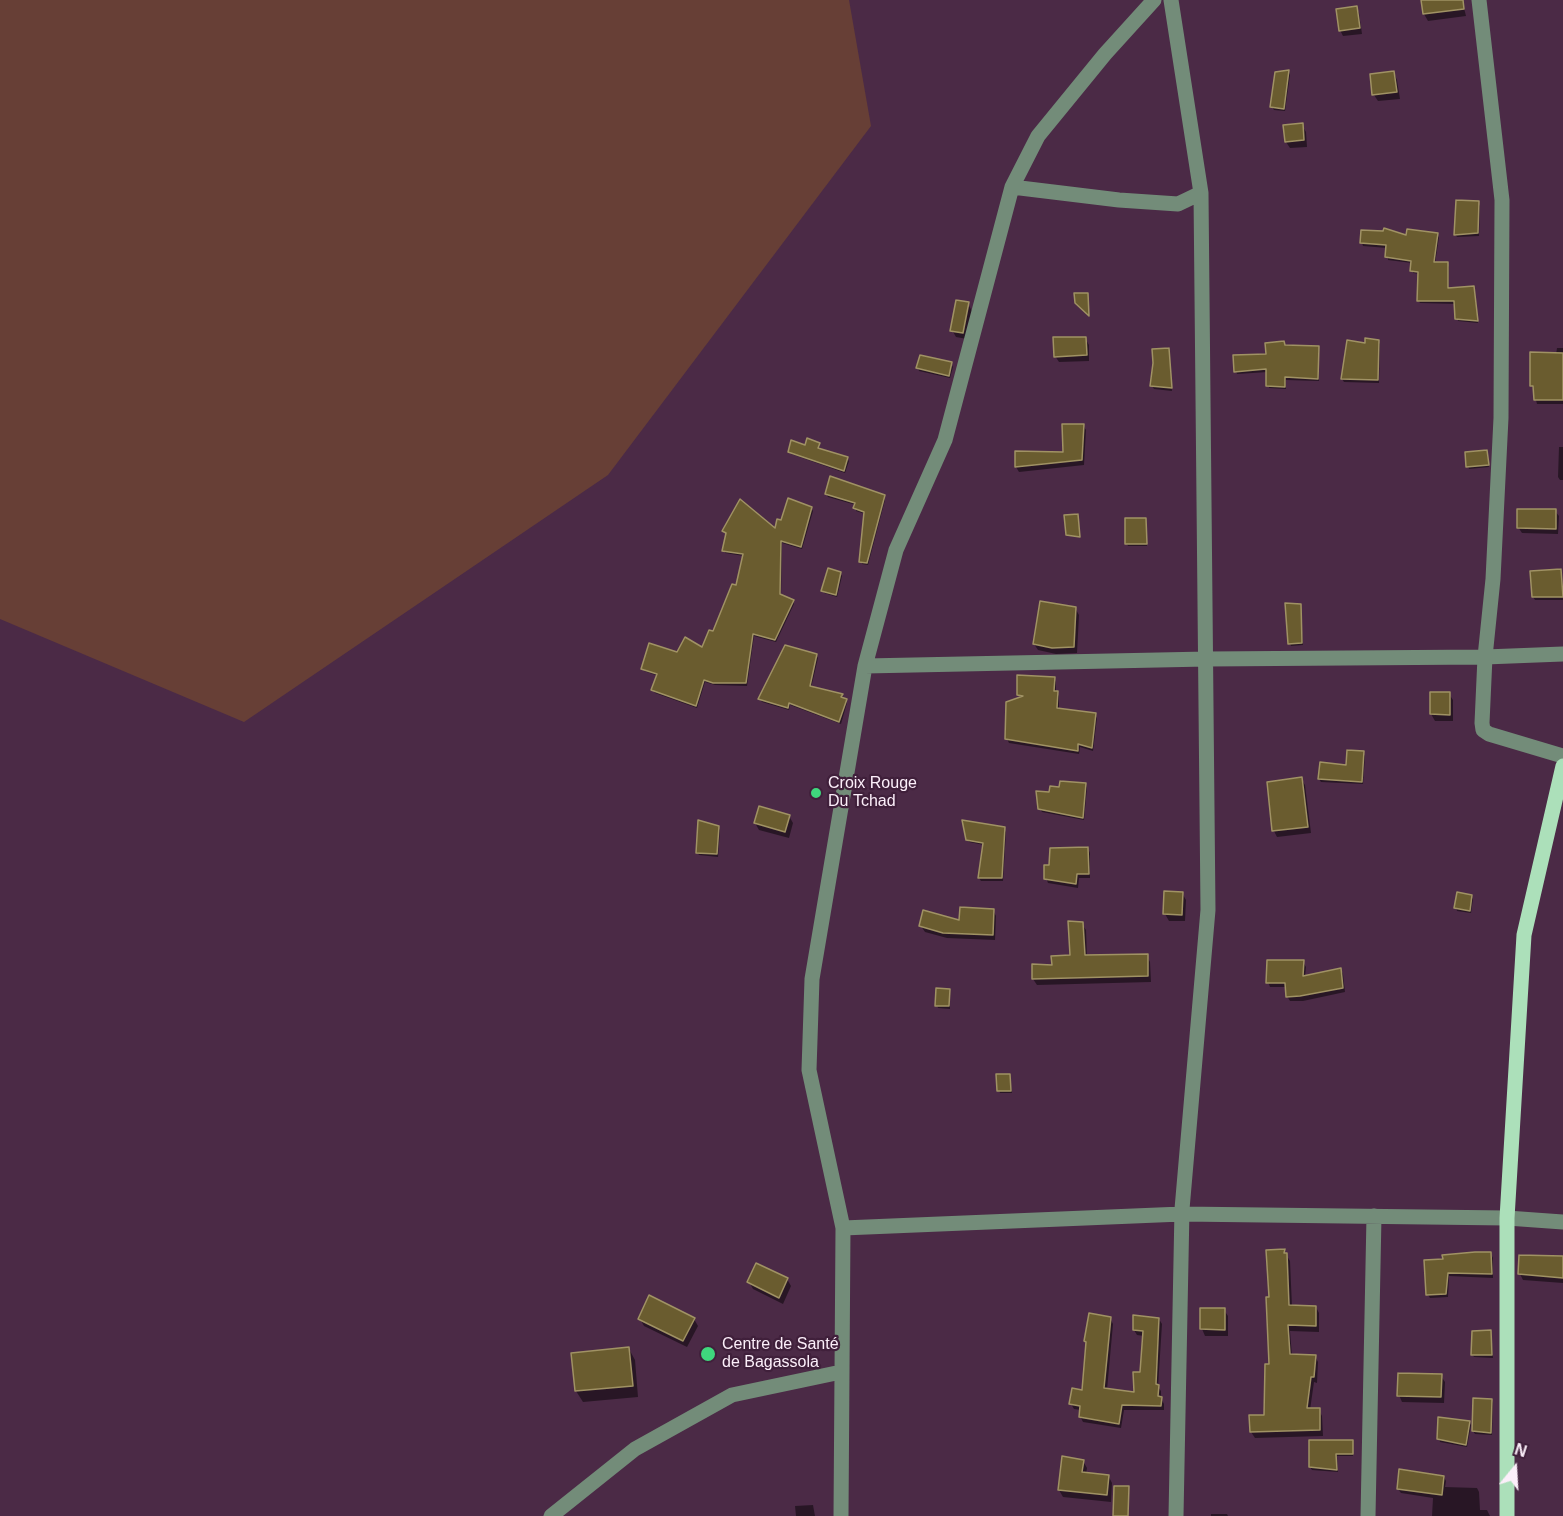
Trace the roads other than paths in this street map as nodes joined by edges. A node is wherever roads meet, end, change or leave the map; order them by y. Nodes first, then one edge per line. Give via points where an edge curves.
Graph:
1 (1154, 0) edge
2 (1171, 0) edge
3 (1479, 0) edge
4 (1012, 187) junction
5 (1201, 194) junction
6 (1563, 654) edge
7 (1485, 657) junction
8 (1207, 659) junction
9 (865, 666) junction
10 (1563, 756) edge
11 (1563, 766) edge
12 (1182, 1214) junction
13 (1374, 1216) junction
14 (1507, 1218) junction
15 (1563, 1222) edge
16 (843, 1228) junction
17 (841, 1372) junction
18 (551, 1516) edge
19 (842, 1516) edge
20 (1176, 1516) edge
21 (1368, 1516) edge
22 (1507, 1516) edge

1 - 4 street via 1038,136
2 - 5 street
3 - 7 street via 1502,200 1501,418
4 - 5 street via 1178,204
4 - 9 street via 945,440 896,550
5 - 8 street
6 - 7 street
7 - 8 street
7 - 10 street via 1483,730
8 - 9 street
8 - 12 street via 1208,910
9 - 16 street via 812,979 809,1070
11 - 14 main road via 1524,935
12 - 13 street
12 - 16 street
12 - 20 street
13 - 14 street
13 - 21 street
14 - 15 street
14 - 22 main road
16 - 17 street
17 - 18 street via 732,1395 635,1449
17 - 19 street

